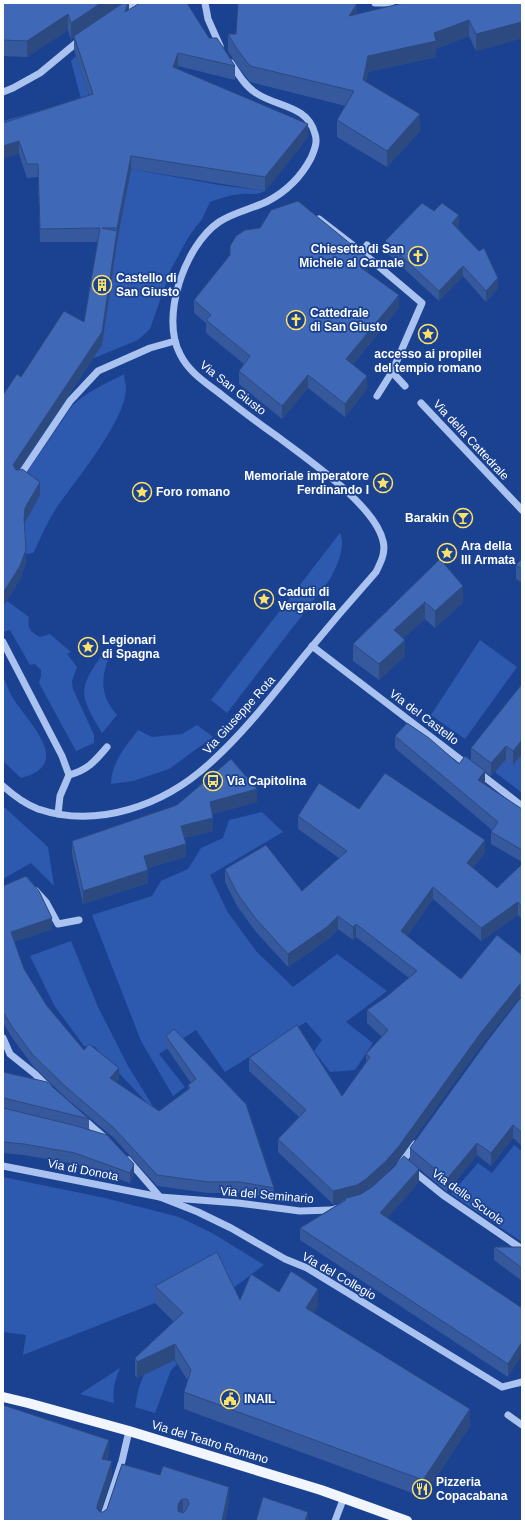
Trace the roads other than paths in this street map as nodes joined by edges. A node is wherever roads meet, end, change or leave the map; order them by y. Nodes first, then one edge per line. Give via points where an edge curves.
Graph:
1 (134, 3) edge
2 (205, 3) edge
3 (374, 3) edge
4 (391, 3) edge
5 (113, 16) edge
6 (90, 32) edge
7 (3, 92) edge
8 (313, 214) edge
9 (367, 245) dead end
10 (363, 253) junction
11 (175, 341) junction
12 (392, 372) junction
13 (405, 386) dead end
14 (377, 396) dead end
15 (421, 403) dead end
16 (18, 479) edge
17 (522, 510) edge
18 (3, 642) edge
19 (312, 646) junction
20 (107, 747) dead end
21 (69, 775) junction
22 (3, 786) edge
23 (522, 806) edge
24 (58, 814) junction
25 (32, 886) edge
26 (79, 920) dead end
27 (3, 1038) edge
28 (6, 1053) edge
29 (53, 1092) edge
30 (75, 1112) edge
31 (88, 1136) edge
32 (421, 1136) edge
33 (124, 1156) edge
34 (403, 1162) junction
35 (3, 1166) edge
36 (394, 1172) edge
37 (160, 1197) junction
38 (345, 1206) edge
39 (522, 1248) edge
40 (522, 1382) edge
41 (3, 1398) edge
42 (508, 1415) dead end
43 (522, 1425) edge
44 (129, 1431) junction
45 (344, 1497) junction
46 (102, 1521) edge
47 (335, 1521) edge
48 (407, 1521) edge

1 - 5 street
2 - 11 street, Via San Giusto via 208,19 225,55 240,77 255,93 295,109 308,120 315,134 316,144 306,166 294,182 268,201 219,223 198,245 185,268 175,296
3 - 4 street
6 - 7 street via 72,44 40,73
8 - 10 street
9 - 10 street
10 - 12 street via 422,303
11 - 16 street via 150,348 98,371 70,401
11 - 19 street, Via San Giusto via 180,354 196,375 319,467 345,489 377,525 384,543 383,556 376,572
12 - 13 street
12 - 14 street
15 - 17 street, Via della Cattedrale
18 - 21 street via 62,756
19 - 23 street, Via del Castello
19 - 24 street, Via Giuseppe Rota via 228,746 190,780 168,793 126,810 103,815
20 - 21 street via 81,772
21 - 24 street via 60,796
22 - 24 street via 16,797 37,808
25 - 26 street via 46,902 58,924
27 - 28 street
28 - 29 street via 35,1074
30 - 31 street via 110,1142
32 - 34 street
33 - 37 street
34 - 36 street
34 - 39 street, Via delle Scuole via 443,1195
35 - 37 street, Via di Donota
37 - 38 street, Via del Seminario via 300,1211 331,1210
37 - 40 street, Via del Collegio via 218,1222 285,1259 307,1268 502,1387
41 - 44 main road, Via del Teatro Romano
42 - 43 street
44 - 45 main road, Via del Teatro Romano
44 - 46 street
45 - 47 street
45 - 48 main road, Via del Teatro Romano

